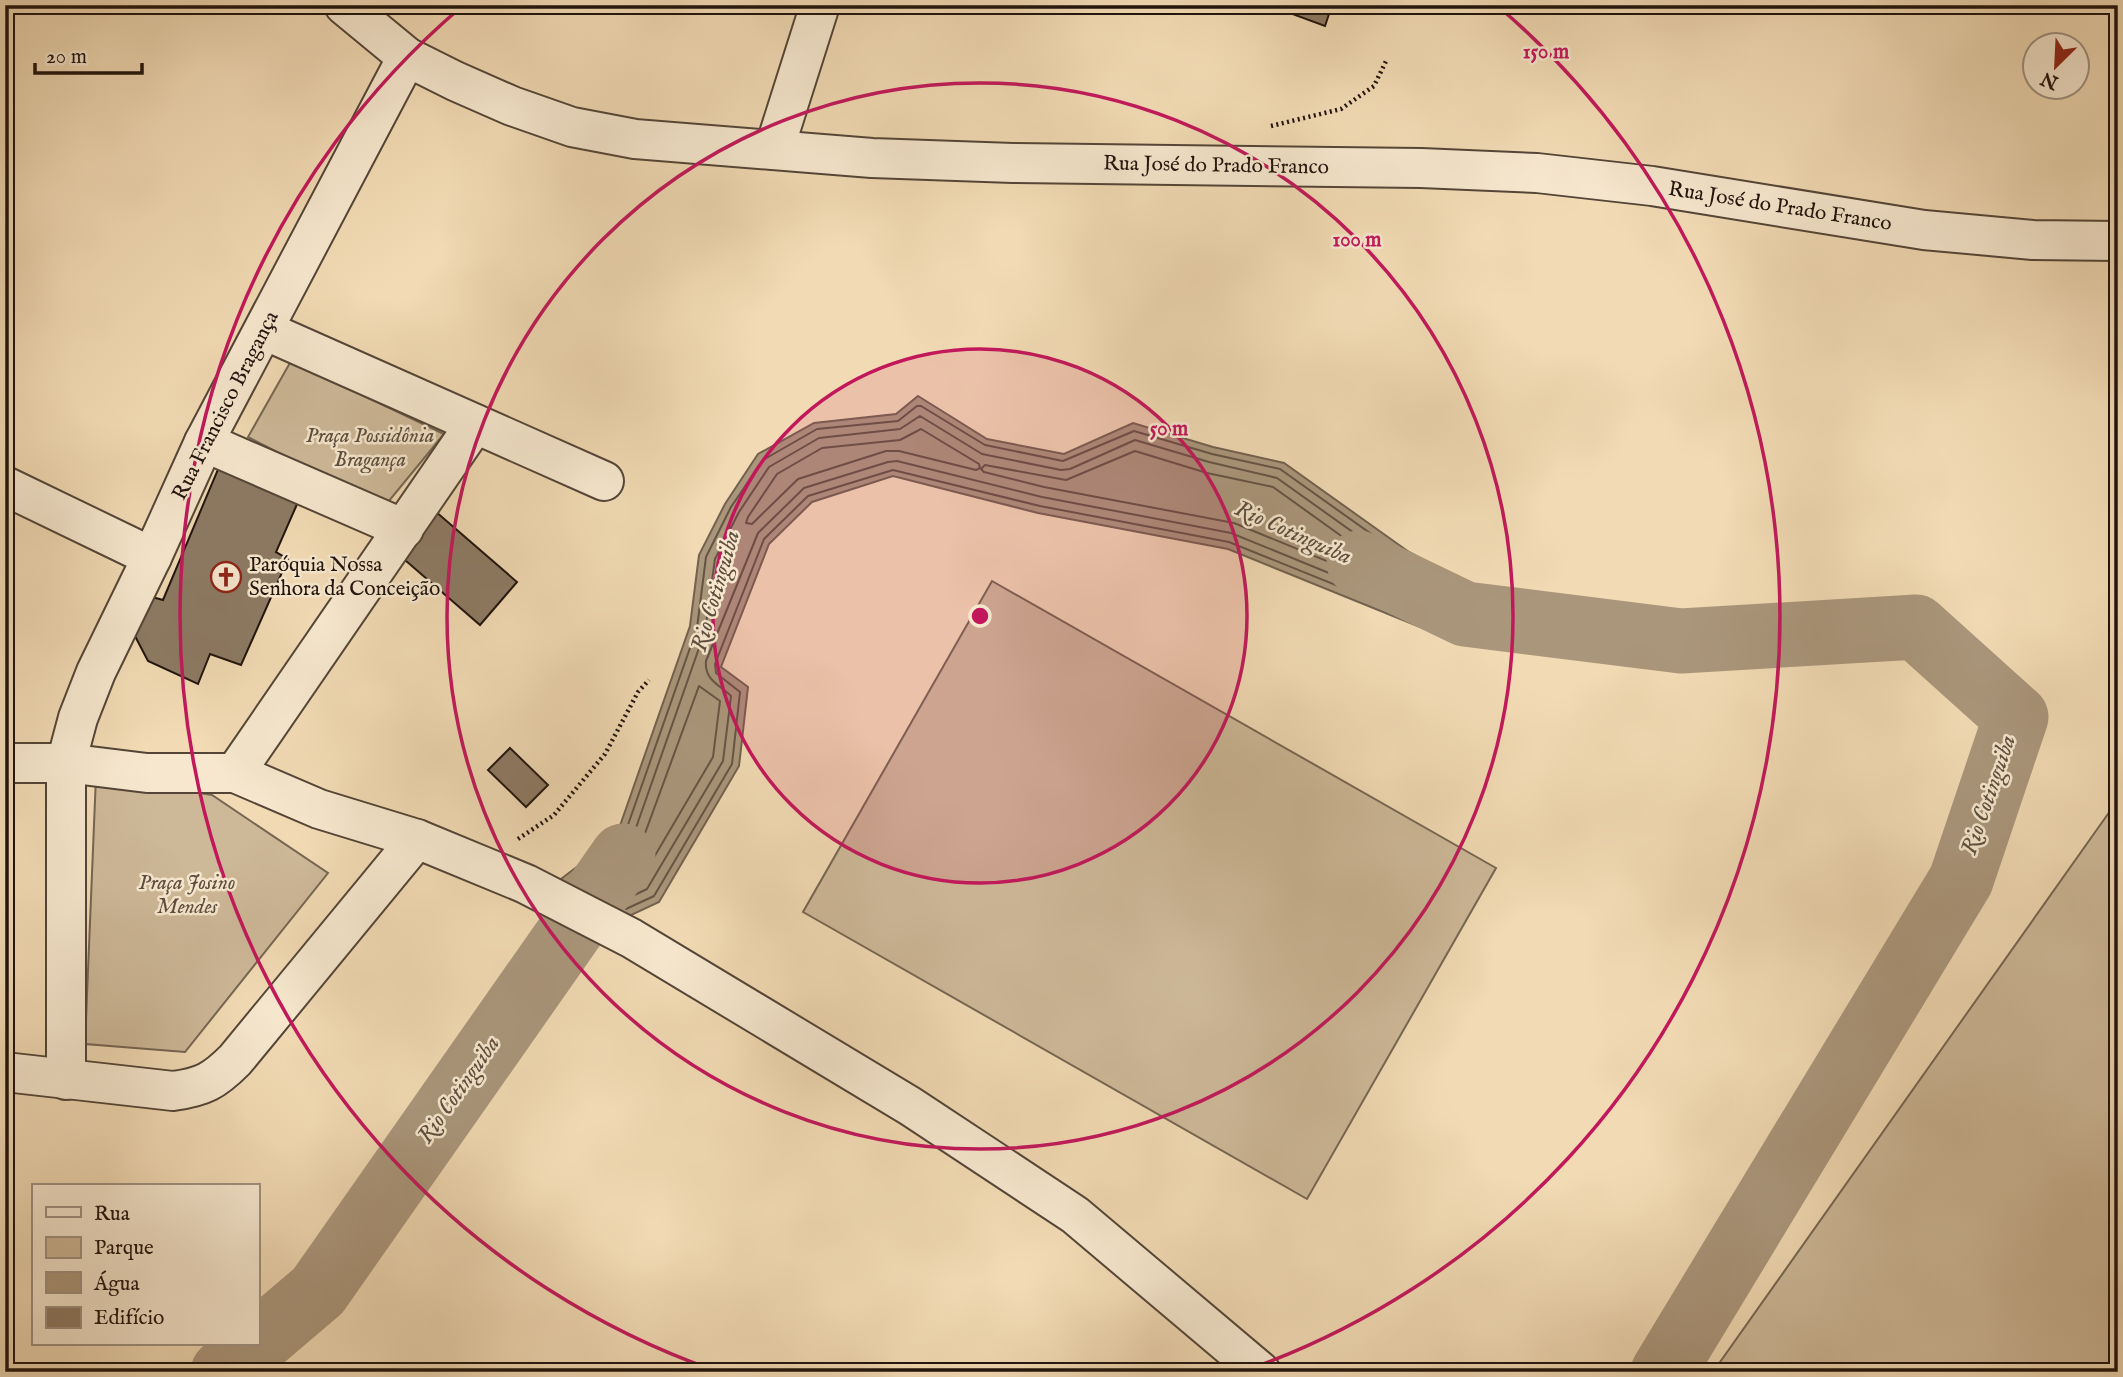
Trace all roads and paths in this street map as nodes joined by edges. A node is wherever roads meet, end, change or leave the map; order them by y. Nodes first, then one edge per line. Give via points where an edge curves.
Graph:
1 (344, 5) edge
2 (820, 5) edge
3 (407, 57) junction
4 (1387, 59) dead end
5 (1264, 128) dead end
6 (774, 150) junction
7 (2118, 241) edge
8 (264, 330) junction
9 (475, 424) junction
10 (204, 442) junction
11 (604, 481) dead end
12 (5, 486) edge
13 (404, 529) junction
14 (152, 557) junction
15 (649, 680) dead end
16 (5, 763) edge
17 (66, 763) junction
18 (235, 773) junction
19 (417, 839) junction
20 (480, 865) junction
21 (5, 1072) edge
22 (66, 1080) junction
23 (1261, 1372) edge

1 - 3 street, Rua José do Prado Franco
2 - 6 street
3 - 6 street, Rua José do Prado Franco via 512,106 572,127 635,139
3 - 8 street, Rua Francisco Bragança
4 - 5 path via 1374,86 1341,109
6 - 7 street, Rua José do Prado Franco via 1013,163 1537,173 1652,186 1924,230 2033,240
8 - 9 street
8 - 10 street, Rua Francisco Bragança
9 - 11 street
9 - 13 street
10 - 13 street
10 - 14 street, Rua Francisco Bragança
12 - 14 street
13 - 18 street
14 - 17 street, Rua Francisco Bragança via 96,672
15 - 20 path via 605,754 554,815
16 - 17 street
17 - 18 street via 147,773
17 - 22 street, Rua Francisco Bragança
18 - 19 street via 318,809
19 - 20 street
19 - 22 street via 217,1078 173,1091
20 - 23 street via 631,938 911,1106 1075,1215
21 - 22 street

